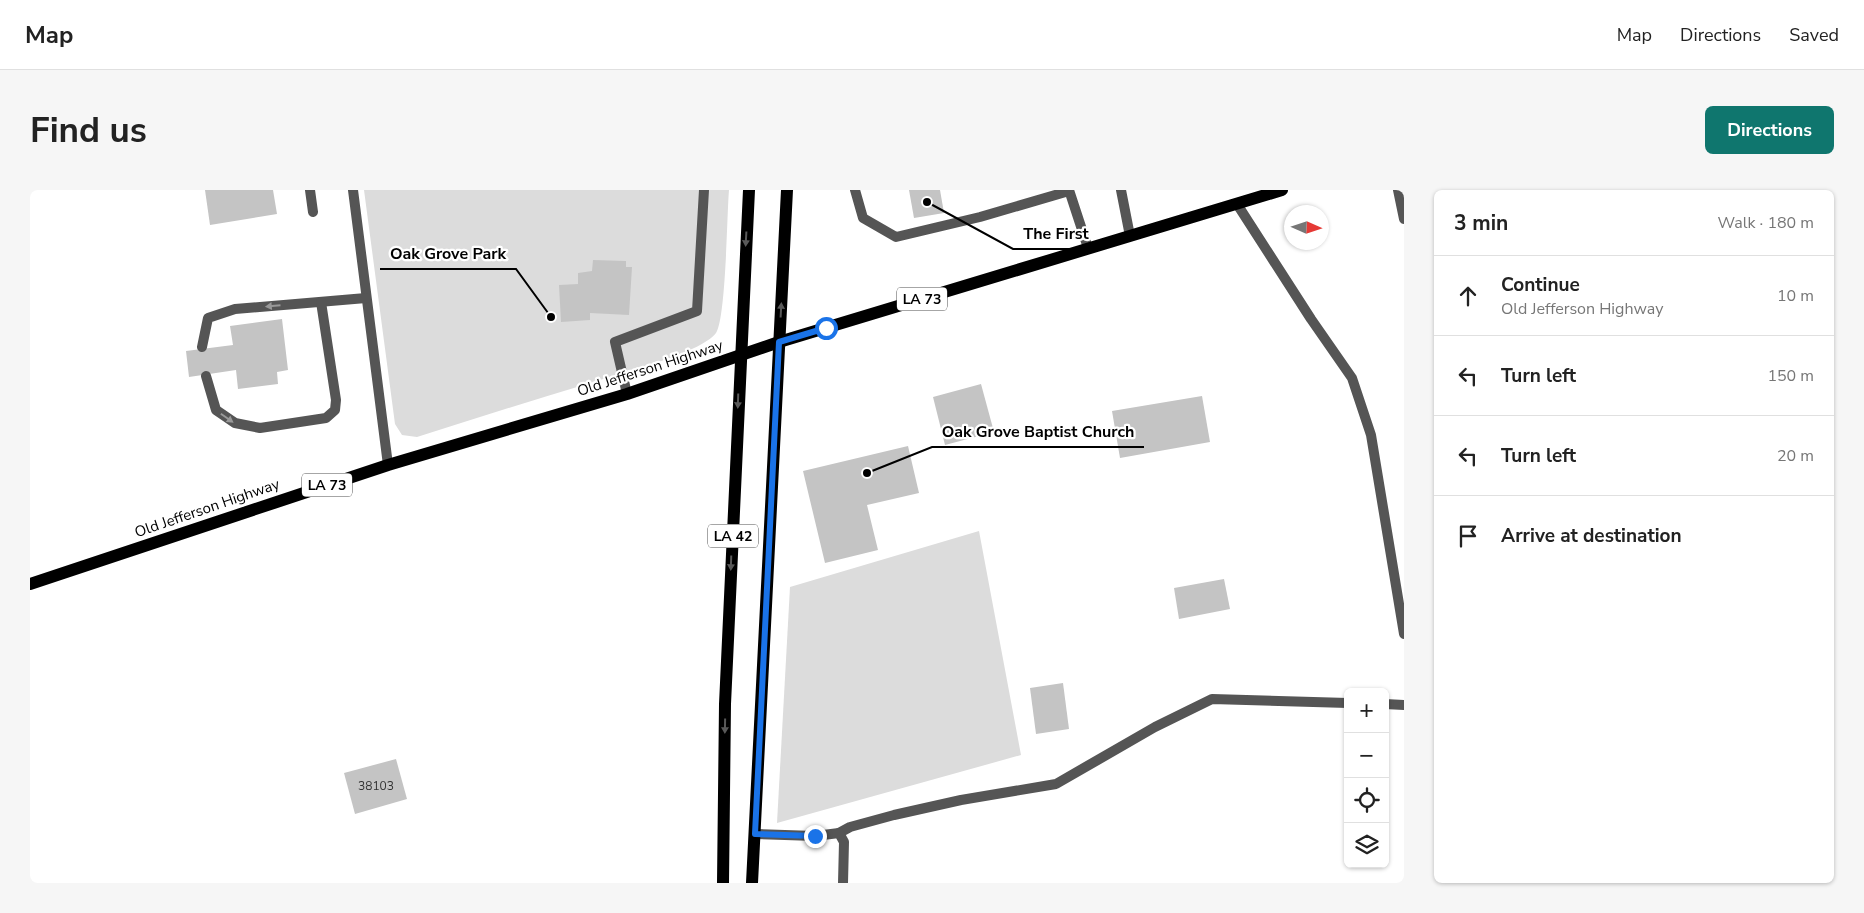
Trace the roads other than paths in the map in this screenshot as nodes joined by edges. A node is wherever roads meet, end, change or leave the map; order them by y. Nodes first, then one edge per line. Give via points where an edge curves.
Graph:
1 (310, 190) edge
2 (353, 190) edge
3 (704, 190) edge
4 (749, 190) edge
5 (787, 190) edge
6 (856, 190) edge
7 (1069, 190) edge
8 (1121, 190) edge
9 (1280, 190) edge
10 (1398, 190) edge
11 (1237, 204) junction
12 (313, 212) dead end
13 (1404, 219) edge
14 (1130, 236) junction
15 (1088, 248) junction
16 (366, 298) junction
17 (321, 302) junction
18 (779, 342) junction
19 (202, 347) dead end
20 (740, 356) junction
21 (206, 376) dead end
22 (627, 394) junction
23 (388, 465) junction
24 (30, 584) edge
25 (1404, 634) edge
26 (1344, 703) edge
27 (1389, 704) edge
28 (1404, 705) edge
29 (839, 833) junction
30 (755, 834) junction
31 (723, 883) edge
32 (752, 883) edge
33 (843, 883) edge

1 - 12 lane
2 - 16 lane
3 - 22 lane via 697,311 615,342
4 -> 20 main road, LA 42
18 -> 5 main road, LA 42
6 - 7 lane via 863,218 896,237 980,217
7 - 15 lane
8 - 14 lane
9 - 11 main road, Old Jefferson Highway / LA 73
10 - 13 lane
11 - 14 main road, Old Jefferson Highway / LA 73
11 - 25 lane via 1352,378 1371,435
14 - 15 main road, Old Jefferson Highway / LA 73
15 - 18 main road, Old Jefferson Highway / LA 73
16 - 17 lane
16 - 23 lane
17 -> 19 lane via 235,309 208,318
21 -> 17 lane via 216,410 235,424 260,428 326,418 335,410 336,400
18 - 20 main road, Old Jefferson Highway / LA 73
18 - 30 main road, LA 42
20 - 22 main road, Old Jefferson Highway / LA 73
20 -> 31 main road, LA 42 via 725,704
22 - 23 main road, Old Jefferson Highway / LA 73
23 - 24 main road, Old Jefferson Highway / LA 73
26 - 29 lane via 1212,699 1155,727 1056,784 894,815
27 - 28 lane
29 - 30 lane via 815,836
29 - 33 lane via 844,842
30 - 32 main road, LA 42

